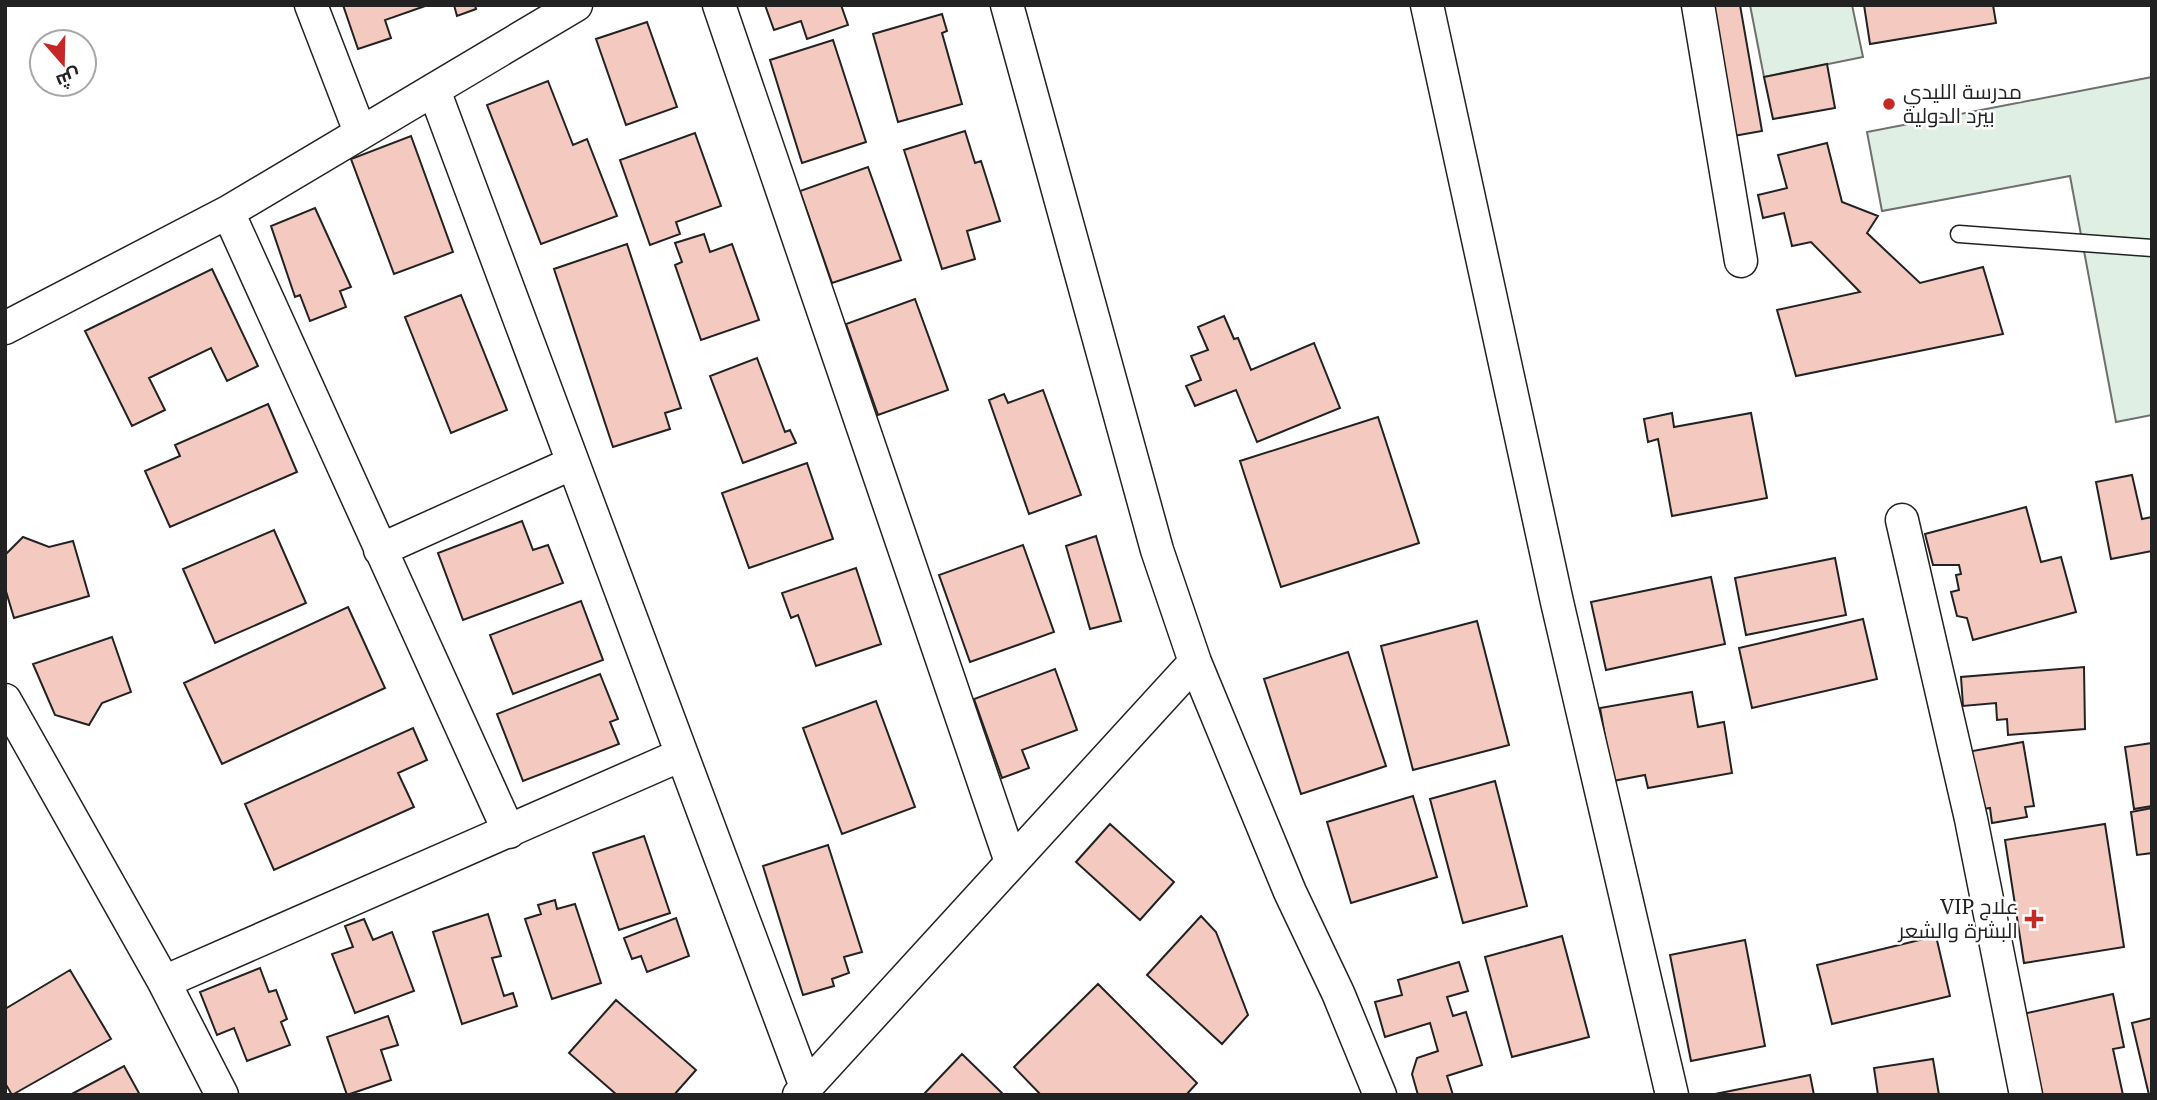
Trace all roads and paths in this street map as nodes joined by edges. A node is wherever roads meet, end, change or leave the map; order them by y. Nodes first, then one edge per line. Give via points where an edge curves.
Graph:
1 (311, 5) edge
2 (576, 5) edge
3 (719, 5) edge
4 (1007, 5) edge
5 (1427, 5) edge
6 (1698, 5) edge
7 (434, 90) junction
8 (360, 132) junction
9 (228, 212) junction
10 (1959, 234) dead end
11 (2152, 248) edge
12 (1741, 261) dead end
13 (5, 328) edge
14 (573, 463) junction
15 (1902, 520) dead end
16 (380, 550) junction
17 (1195, 662) junction
18 (5, 700) edge
19 (681, 755) junction
20 (509, 832) junction
21 (1011, 862) junction
22 (164, 982) junction
23 (803, 1091) edge
24 (222, 1095) edge
25 (1380, 1095) edge
26 (1672, 1095) edge
27 (2026, 1095) edge

1 - 8 street
2 - 7 street
3 - 21 street
4 - 17 street via 1157,550
5 - 26 street via 1557,602
6 - 12 street
7 - 8 street
7 - 14 street
8 - 9 street
9 - 13 street
9 - 16 street
10 - 11 lane
14 - 16 street
14 - 19 street
15 - 27 street via 1971,819
16 - 20 street
17 - 21 street
17 - 25 street
18 - 22 street
19 - 20 street
19 - 23 street
20 - 22 street
21 - 23 street
22 - 24 street

